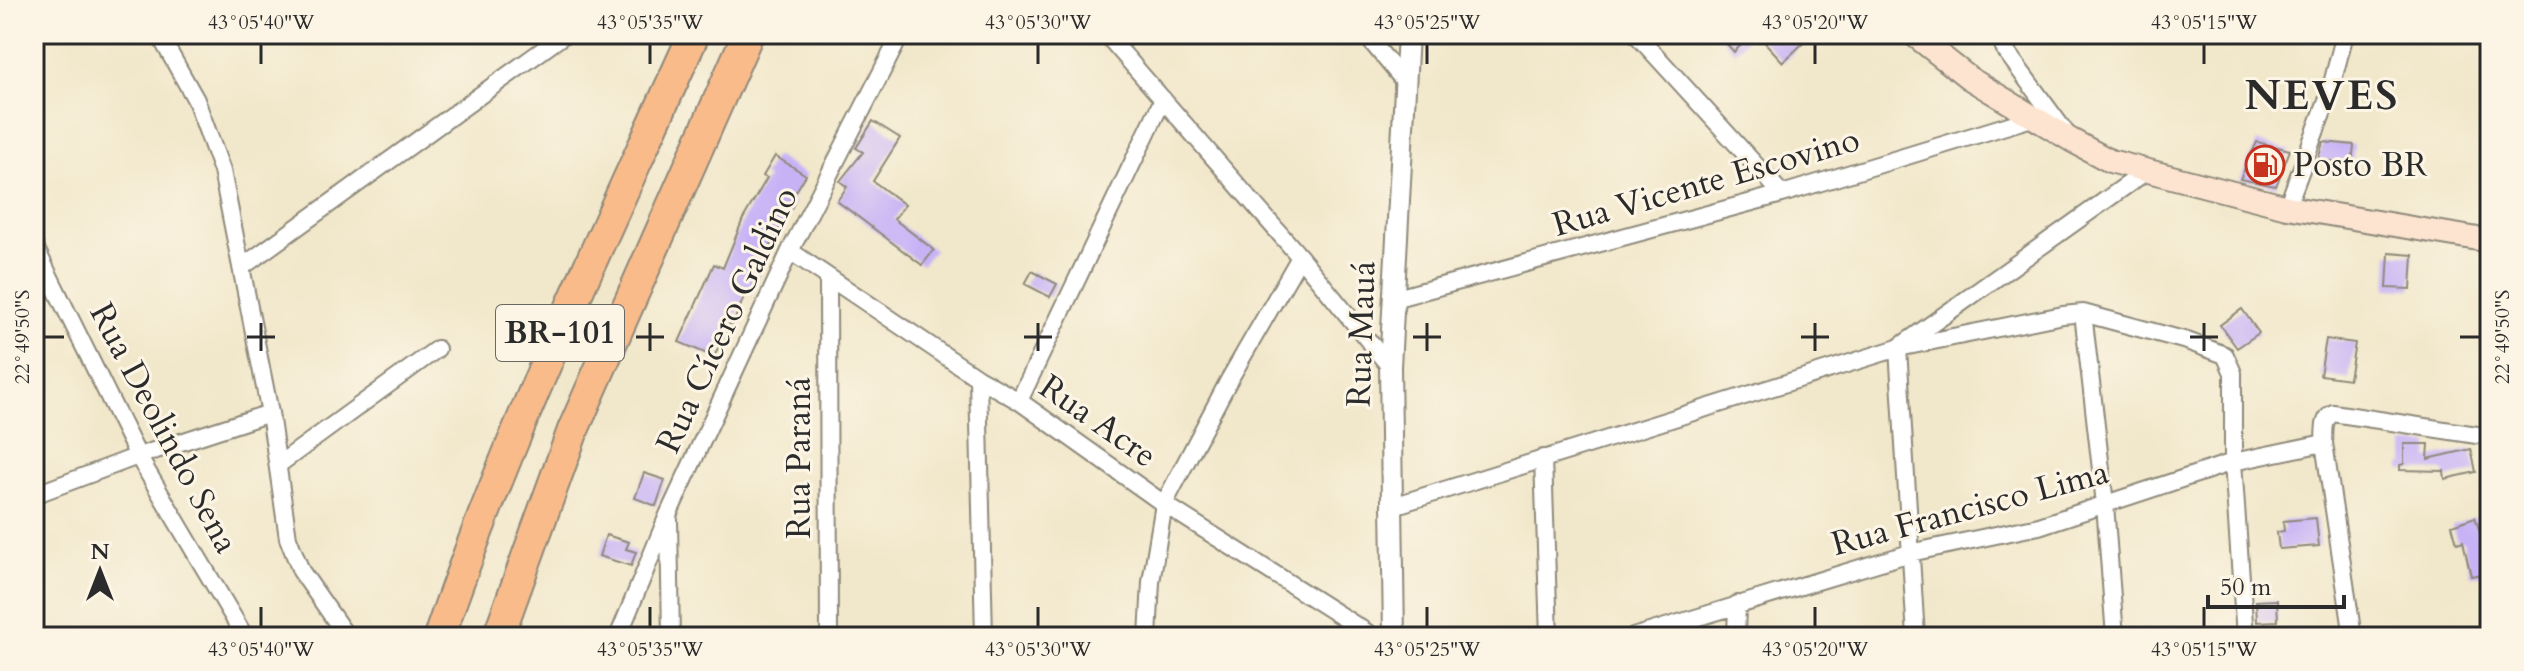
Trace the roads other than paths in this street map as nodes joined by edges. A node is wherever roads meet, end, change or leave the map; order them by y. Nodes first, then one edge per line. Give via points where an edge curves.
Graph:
1 (159, 34) edge
2 (565, 34) edge
3 (694, 34) edge
4 (748, 34) edge
5 (901, 34) edge
6 (1106, 34) edge
7 (1365, 34) edge
8 (1408, 34) edge
9 (1636, 34) edge
10 (1913, 34) edge
11 (1999, 34) edge
12 (2345, 34) edge
13 (1404, 81) junction
14 (1163, 99) junction
15 (2035, 117) junction
16 (2071, 140) junction
17 (2148, 170) junction
18 (1782, 194) junction
19 (2287, 207) junction
20 (2490, 241) edge
21 (34, 245) edge
22 (790, 251) junction
23 (1300, 257) junction
24 (242, 267) junction
25 (828, 278) junction
26 (1393, 299) junction
27 (2083, 313) junction
28 (1898, 348) junction
29 (437, 349) dead end
30 (1390, 367) junction
31 (978, 378) junction
32 (1019, 401) junction
33 (270, 413) junction
34 (2490, 437) edge
35 (2324, 443) junction
36 (138, 456) junction
37 (1543, 458) junction
38 (2233, 462) junction
39 (278, 465) junction
40 (34, 495) edge
41 (1164, 504) junction
42 (2105, 504) junction
43 (1390, 507) junction
44 (668, 515) junction
45 (1910, 553) junction
46 (1737, 604) junction
47 (245, 637) edge
48 (347, 637) edge
49 (439, 637) edge
50 (498, 637) edge
51 (618, 637) edge
52 (671, 637) edge
53 (829, 637) edge
54 (984, 637) edge
55 (1148, 637) edge
56 (1374, 637) edge
57 (1394, 637) edge
58 (1549, 637) edge
59 (1633, 637) edge
60 (1736, 637) edge
61 (1916, 637) edge
62 (2115, 637) edge
63 (2245, 637) edge
64 (2353, 637) edge

1 - 24 street via 196,100 222,171
2 - 24 street
3 - 49 highway, BR-101 via 553,350
4 - 50 highway, BR-101 via 573,430
5 - 22 street, Rua Cícero Galdino
6 - 14 street
7 - 13 street
8 - 13 street, Rua Mauá
9 - 18 street
10 - 15 main road via 1969,78
11 - 16 street via 2005,50
12 - 19 street via 2329,95
13 - 26 street, Rua Mauá
14 - 23 street
14 - 32 street
15 - 16 main road
15 - 18 street, Rua Vicente Escovino
16 - 17 main road via 2110,161
17 - 19 main road
17 - 28 street
18 - 26 street, Rua Vicente Escovino
19 - 20 main road
21 - 36 street, Rua Deolindo Sena
22 - 25 street, Rua Acre
22 - 44 street, Rua Cícero Galdino
23 - 30 street
23 - 41 street
24 - 33 street
25 - 31 street, Rua Acre
25 - 53 street, Rua Paraná
26 - 30 street, Rua Mauá
27 - 28 street
27 - 38 street via 2225,355 2233,373
27 - 42 street
28 - 37 street
28 - 45 street
29 - 39 street
30 - 43 street, Rua Mauá
31 - 32 street, Rua Acre
31 - 54 street
32 - 41 street, Rua Acre
33 - 36 street
33 - 39 street
34 - 35 street via 2333,413 2325,420
35 - 38 street, Rua Francisco Lima
35 - 64 street
36 - 40 street
36 - 47 street, Rua Deolindo Sena
37 - 43 street
37 - 58 street
38 - 42 street, Rua Francisco Lima
38 - 63 street
39 - 48 street via 288,538 301,571
41 - 55 street
41 - 56 street, Rua Acre
42 - 45 street, Rua Francisco Lima via 2039,526
42 - 62 street
43 - 57 street, Rua Mauá
44 - 51 street, Rua Cícero Galdino
44 - 52 street
45 - 46 street, Rua Francisco Lima
45 - 61 street
46 - 59 street, Rua Francisco Lima
46 - 60 street

